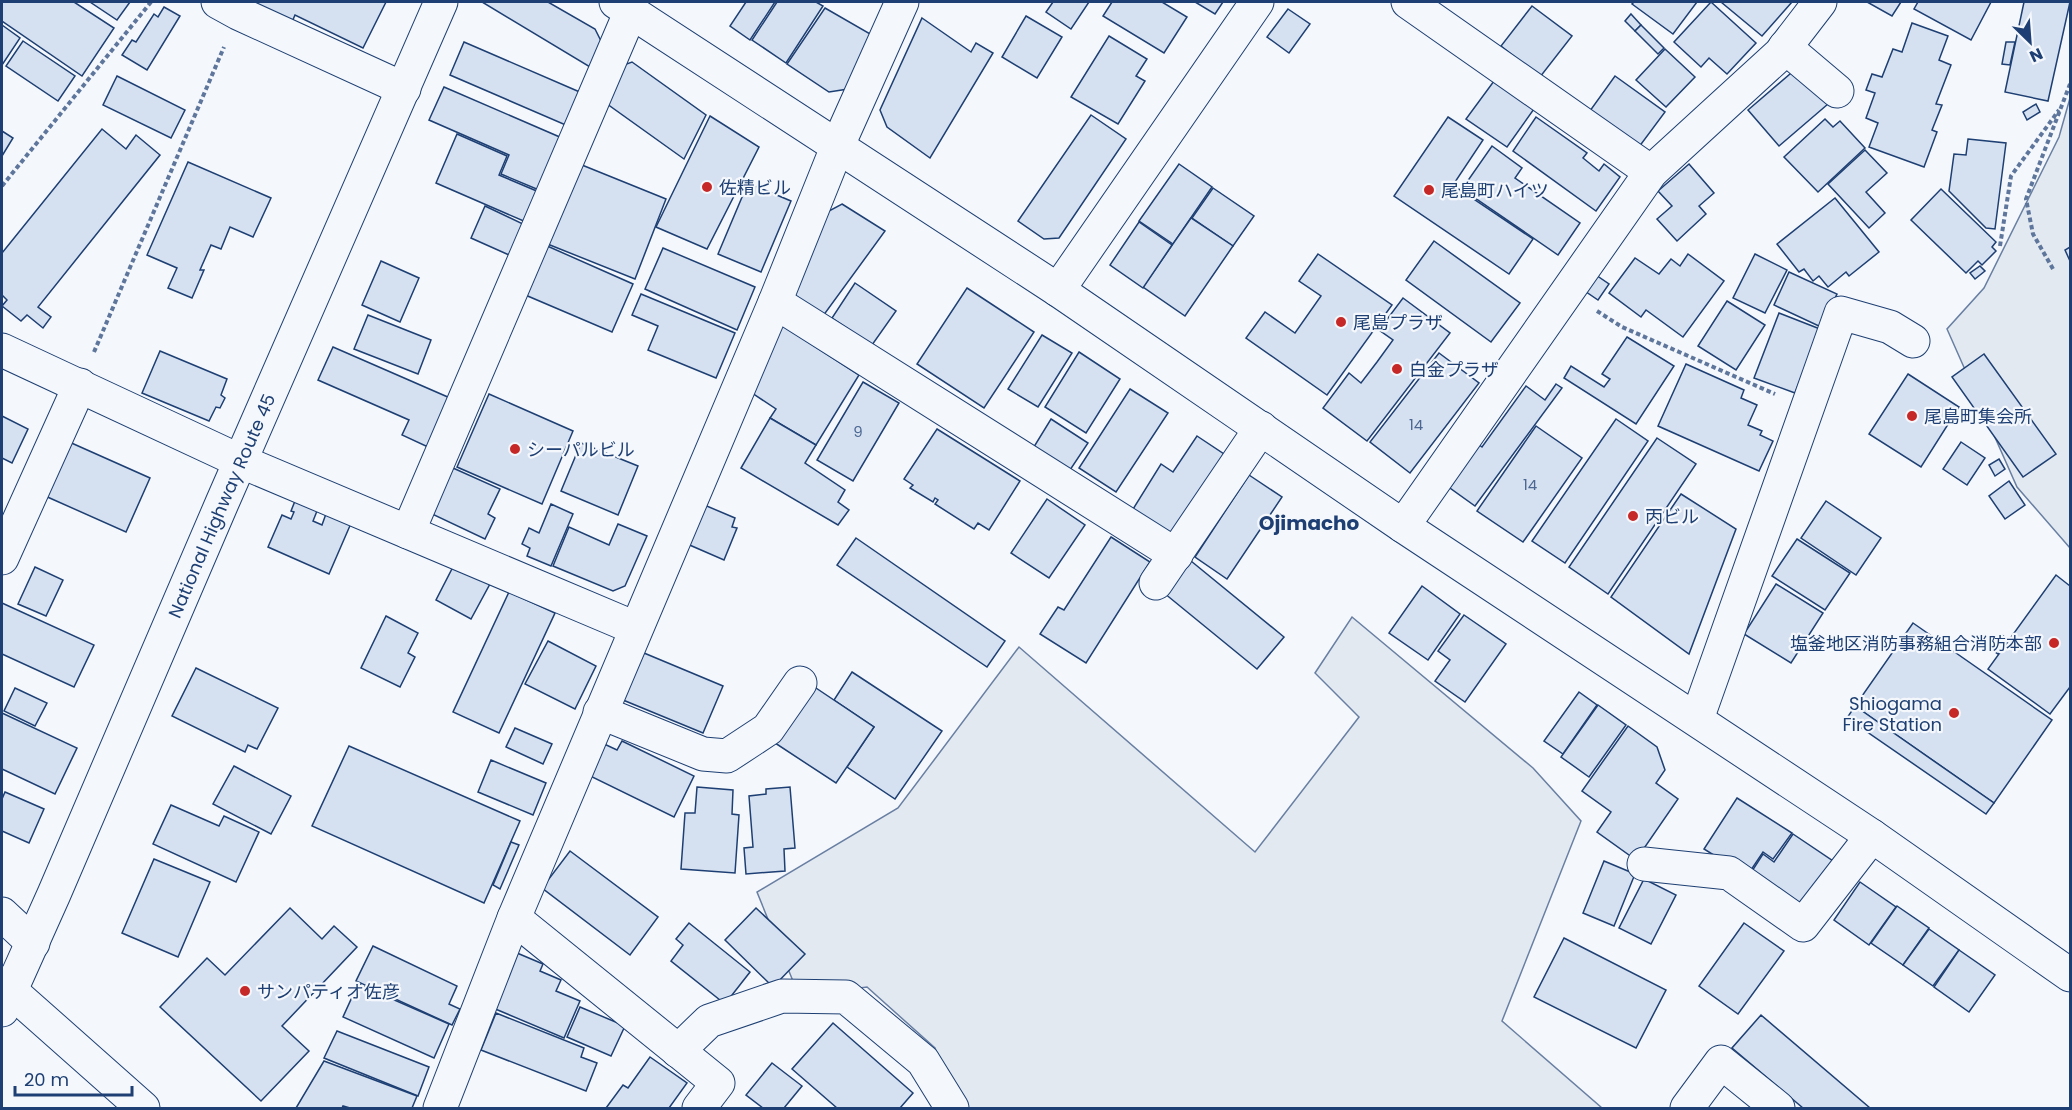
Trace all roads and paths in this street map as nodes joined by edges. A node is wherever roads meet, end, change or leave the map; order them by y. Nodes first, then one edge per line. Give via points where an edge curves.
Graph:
1 (151, 2) edge
2 (441, 2) edge
3 (902, 2) edge
4 (1257, 2) edge
5 (1408, 2) edge
6 (1820, 2) edge
7 (623, 6) edge
8 (228, 7) edge
9 (1785, 47) junction
10 (2070, 84) edge
11 (404, 89) junction
12 (1837, 91) dead end
13 (2062, 106) junction
14 (838, 145) junction
15 (1651, 172) junction
16 (2, 186) edge
17 (2000, 246) dead end
18 (2053, 269) dead end
19 (1058, 290) junction
20 (1565, 292) junction
21 (775, 302) junction
22 (1913, 341) dead end
23 (2, 350) edge
24 (80, 385) junction
25 (1807, 408) junction
26 (1261, 428) junction
27 (240, 461) junction
28 (1403, 526) junction
29 (408, 532) junction
30 (1176, 555) junction
31 (2, 558) edge
32 (1156, 583) dead end
33 (635, 628) junction
34 (800, 683) dead end
35 (600, 712) junction
36 (1697, 719) junction
37 (1872, 836) junction
38 (1644, 864) dead end
39 (2, 914) edge
40 (514, 918) junction
41 (33, 943) junction
42 (2070, 975) edge
43 (4, 994) edge
44 (678, 1051) junction
45 (143, 1108) edge
46 (440, 1108) edge
47 (699, 1108) edge
48 (952, 1108) edge
49 (1687, 1108) edge
50 (1778, 1108) edge

1 - 16 path
2 - 11 main road, National Highway Route 45
3 - 14 main road
4 - 19 main road
5 - 15 main road
6 - 9 main road
7 - 14 main road
7 - 29 main road
8 - 11 main road
8 - 24 path
9 - 12 main road
9 - 15 main road
10 - 13 path
11 - 27 main road, National Highway Route 45
13 - 17 path via 2011,176
13 - 18 path via 2026,199 2033,234
14 - 19 main road
14 - 21 main road
15 - 20 main road
19 - 26 main road
20 - 25 path via 1622,327
20 - 28 main road
21 - 30 main road
21 - 33 main road
22 - 25 main road via 1890,327 1841,313
23 - 24 main road
24 - 27 main road
24 - 31 main road
25 - 36 main road
26 - 28 main road
26 - 30 main road
27 - 29 main road
27 - 41 main road, National Highway Route 45
28 - 36 main road
29 - 33 main road
30 - 32 main road
33 - 35 main road
34 - 35 main road via 768,729 727,756 703,754
35 - 40 main road
36 - 37 main road
37 - 38 main road via 1803,925 1729,873
37 - 42 main road
39 - 41 main road
40 - 44 main road
40 - 46 main road
41 - 43 main road, National Highway Route 45
43 - 45 main road
44 - 47 main road via 717,1083
44 - 48 main road via 709,1020 782,996 846,998 923,1060
49 - 50 main road via 1721,1062

